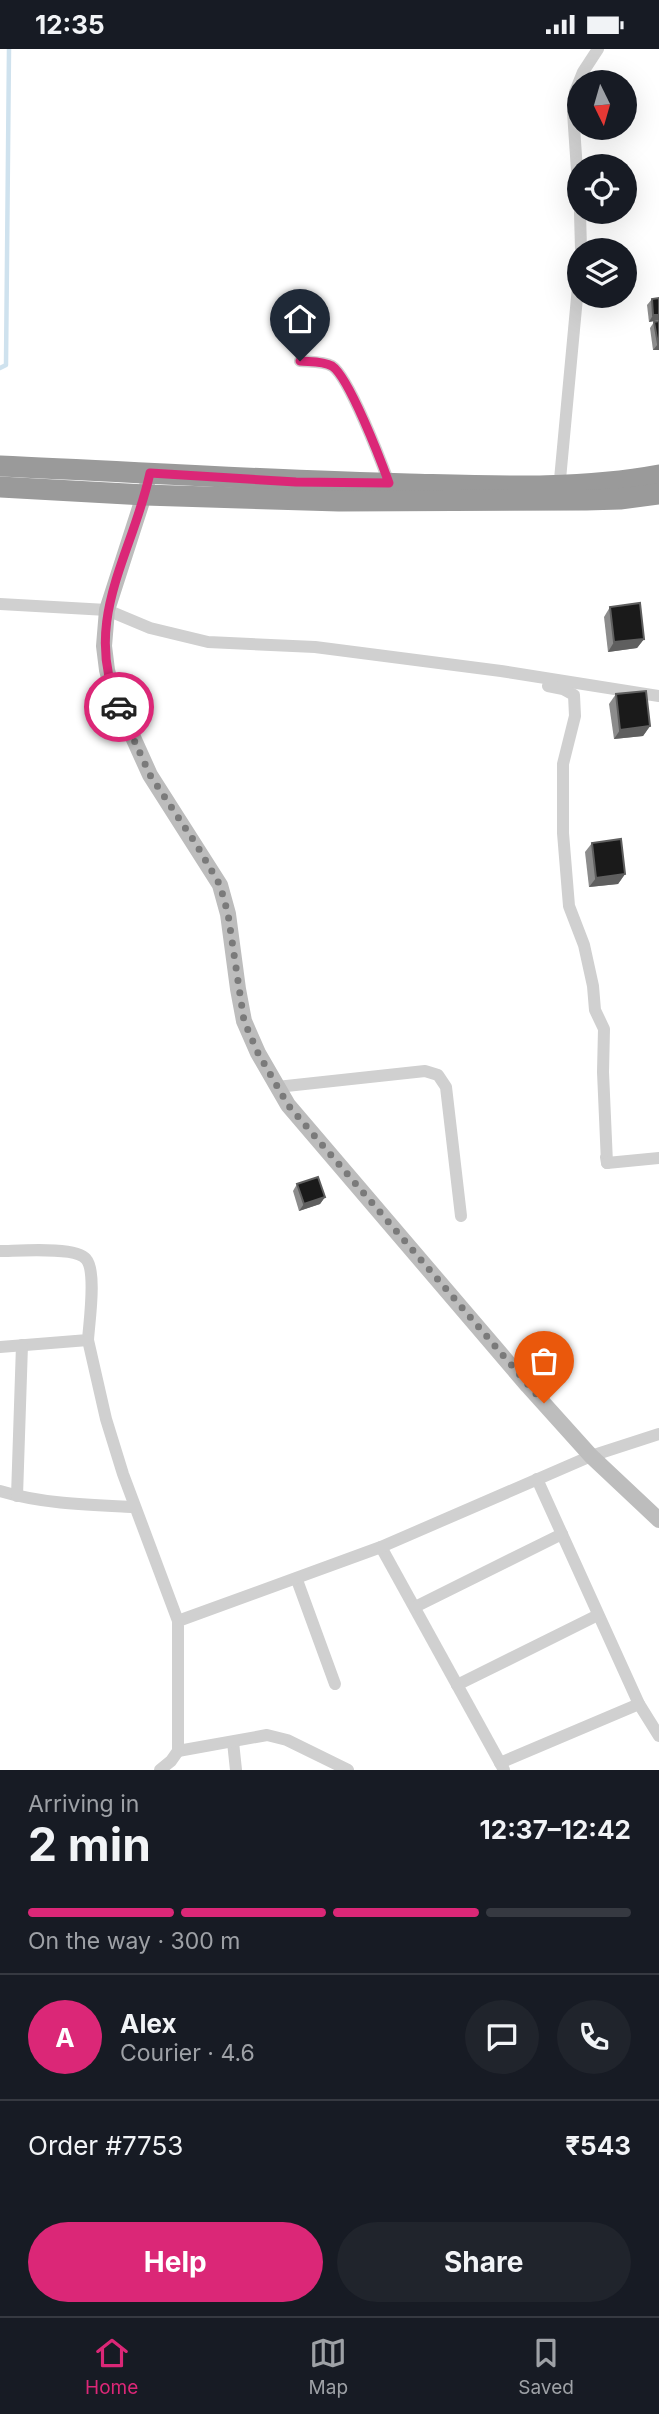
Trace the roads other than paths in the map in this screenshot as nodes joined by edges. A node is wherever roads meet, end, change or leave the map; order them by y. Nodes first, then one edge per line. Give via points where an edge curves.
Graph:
1 (598, 49) edge
2 (576, 154) edge
3 (576, 308) edge
4 (300, 361) dead end
5 (0, 466) edge
6 (150, 473) junction
7 (659, 475) edge
8 (389, 483) junction
9 (0, 487) edge
10 (559, 492) junction
11 (659, 494) edge
12 (145, 495) junction
13 (0, 604) edge
14 (107, 610) junction
15 (501, 671) junction
16 (659, 696) edge
17 (277, 1087) junction
18 (659, 1159) edge
19 (461, 1216) dead end
20 (0, 1251) edge
21 (88, 1340) junction
22 (22, 1345) junction
23 (0, 1347) edge
24 (659, 1434) edge
25 (592, 1456) junction
26 (537, 1479) junction
27 (0, 1491) edge
28 (17, 1496) junction
29 (134, 1507) junction
30 (659, 1520) edge
31 (562, 1534) junction
32 (381, 1547) junction
33 (297, 1580) junction
34 (415, 1607) junction
35 (598, 1615) junction
36 (178, 1621) junction
37 (335, 1684) dead end
38 (457, 1685) junction
39 (639, 1704) junction
40 (659, 1735) edge
41 (233, 1742) junction
42 (178, 1751) junction
43 (502, 1766) edge
44 (157, 1769) edge
45 (236, 1770) edge
46 (348, 1770) edge

1 - 2 street via 575,92
3 - 10 street
4 - 8 street via 326,363 342,377
5 - 6 highway
6 - 8 highway
6 - 12 street
7 - 10 highway
8 - 10 highway
9 - 12 highway
10 - 11 highway via 620,499
10 - 12 highway via 339,501
12 - 14 street
13 - 14 street
14 - 15 street via 150,628 208,642 315,647
14 - 17 street via 104,646 113,693 150,775 220,885 244,1021
15 - 16 street
15 - 18 street via 574,695 576,716 563,764 563,833 569,906 584,945 594,1010 604,1030 606,1160
17 - 19 street via 425,1071 438,1075 446,1087
17 - 25 street via 296,1115
20 - 21 street via 68,1252 87,1260 91,1274
21 - 22 street
21 - 29 street via 106,1419
22 - 23 street
22 - 28 street
24 - 25 street
25 - 26 street
25 - 30 street
26 - 31 street
26 - 32 street
27 - 28 street
28 - 29 street
29 - 36 street
31 - 34 street
31 - 35 street
32 - 33 street
32 - 34 street
33 - 36 street
33 - 37 street
34 - 38 street
35 - 38 street
35 - 39 street
36 - 42 street
38 - 43 street
39 - 40 street
39 - 43 street
41 - 42 street
41 - 45 street
41 - 46 street via 267,1735
42 - 44 street

